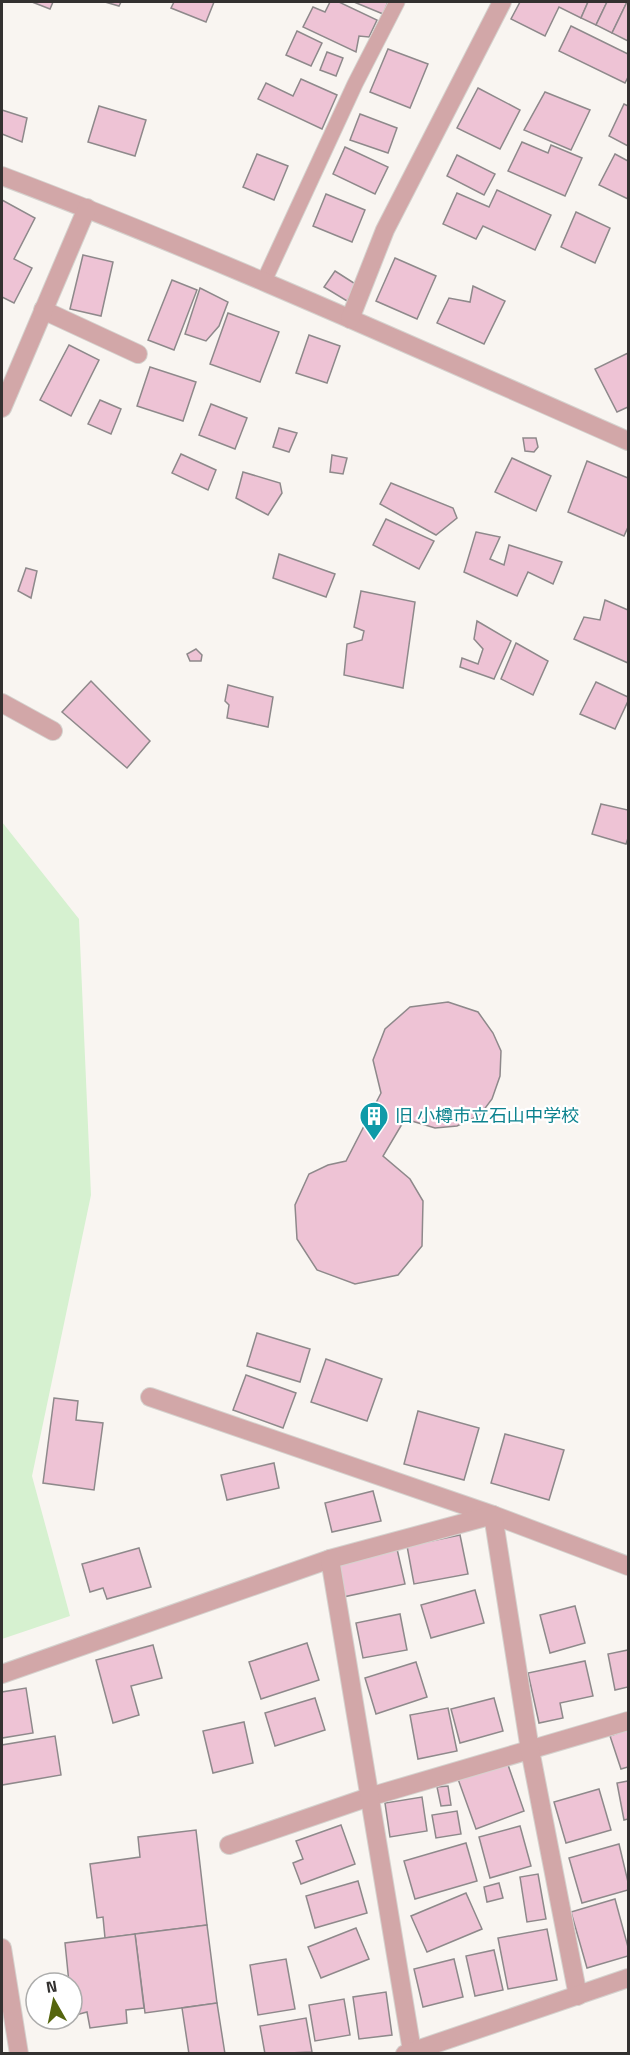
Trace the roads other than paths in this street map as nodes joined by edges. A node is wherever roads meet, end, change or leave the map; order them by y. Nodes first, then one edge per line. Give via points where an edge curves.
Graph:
1 (397, 2) edge
2 (502, 2) edge
3 (2, 176) edge
4 (87, 208) junction
5 (264, 281) junction
6 (43, 310) junction
7 (350, 319) junction
8 (138, 354) dead end
9 (2, 408) edge
10 (628, 441) edge
11 (2, 703) edge
12 (53, 731) dead end
13 (150, 1397) dead end
14 (493, 1515) junction
15 (330, 1559) junction
16 (628, 1566) edge
17 (2, 1674) edge
18 (628, 1721) edge
19 (530, 1750) junction
20 (369, 1797) junction
21 (230, 1845) dead end
22 (2, 1948) edge
23 (628, 1978) edge
24 (578, 1996) junction
25 (408, 2052) edge
26 (19, 2054) edge

1 - 5 lane
2 - 7 street via 385,230
3 - 4 street
4 - 5 street
4 - 6 street
5 - 7 street
6 - 8 street
6 - 9 street
7 - 10 street
11 - 12 street
13 - 14 street
14 - 15 street
14 - 16 street
14 - 19 street
15 - 17 street
15 - 20 street
18 - 19 street
19 - 20 street
19 - 24 street
20 - 21 street
20 - 25 street
22 - 26 street
23 - 24 street
24 - 25 street

